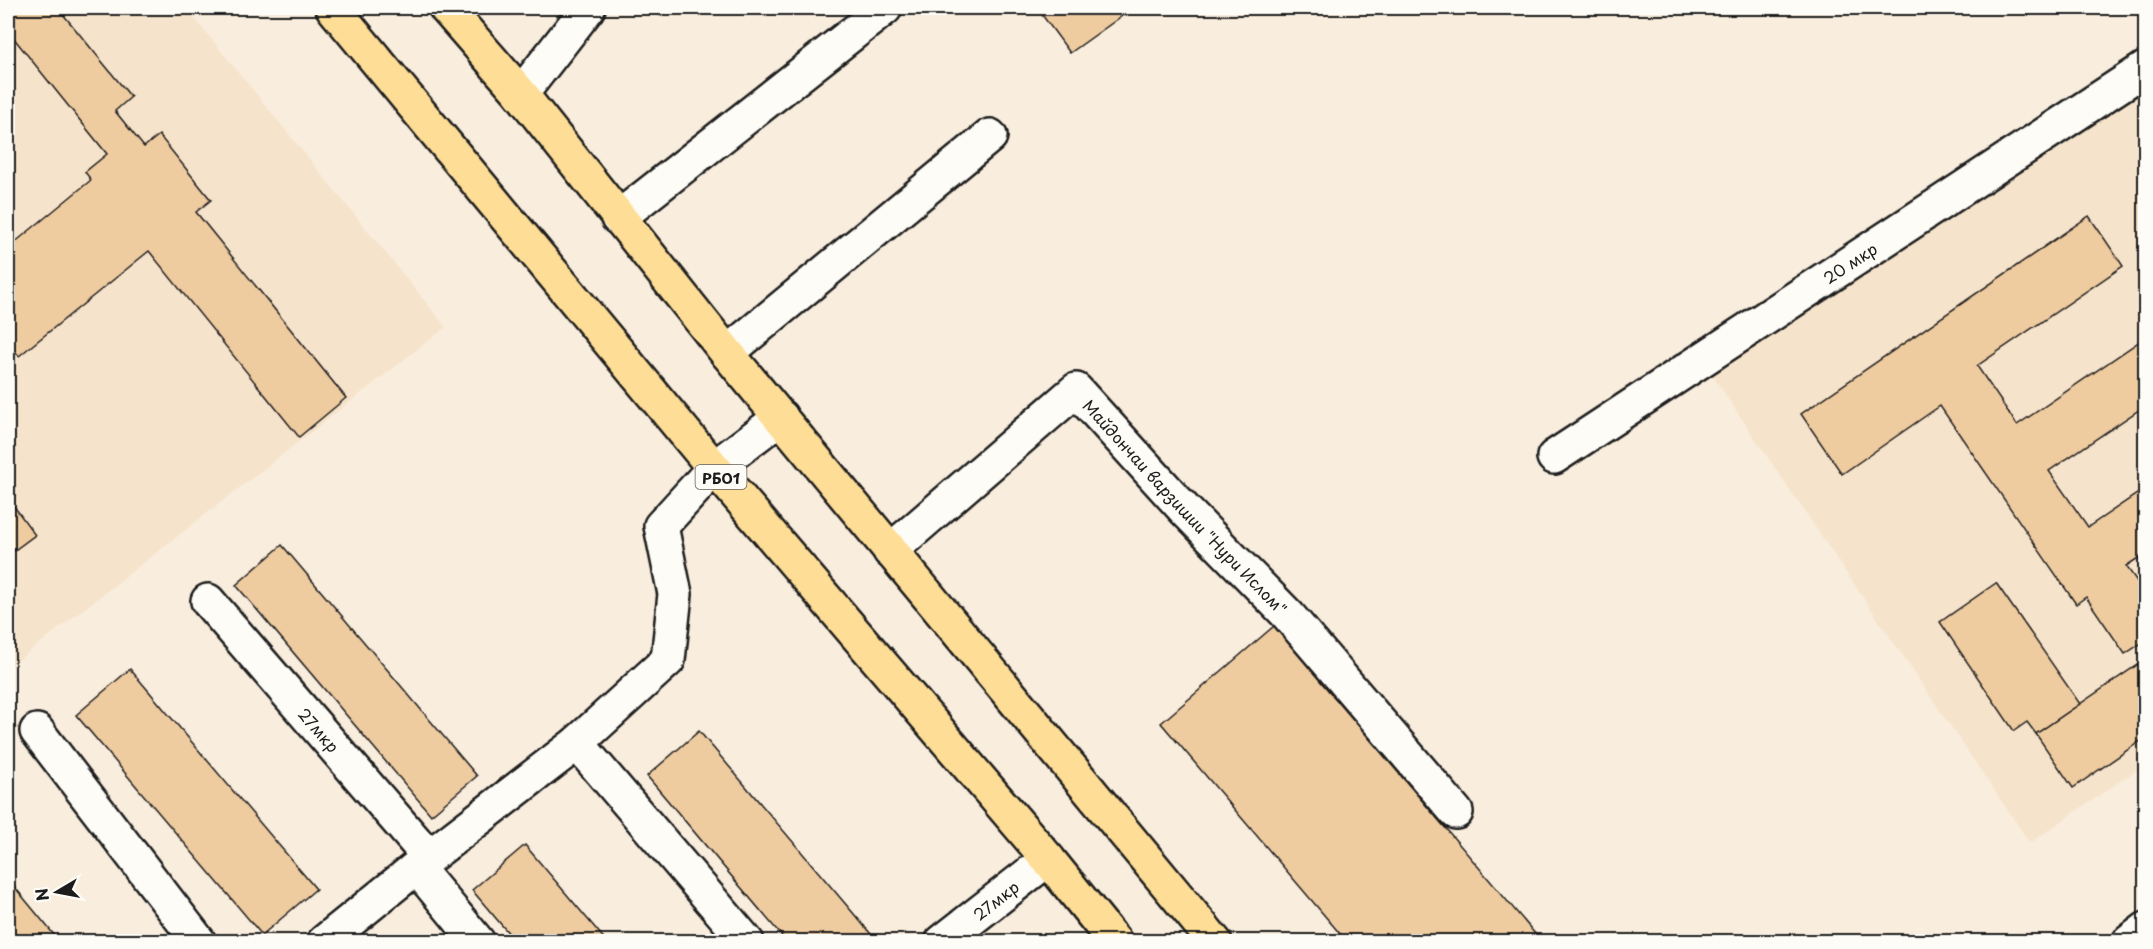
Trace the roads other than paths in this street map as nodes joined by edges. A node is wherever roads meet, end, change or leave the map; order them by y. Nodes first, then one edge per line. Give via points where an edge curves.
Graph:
1 (333, 8) edge
2 (446, 8) edge
3 (588, 8) edge
4 (885, 8) edge
5 (2145, 68) edge
6 (521, 94) junction
7 (990, 136) dead end
8 (618, 218) junction
9 (727, 353) junction
10 (782, 417) junction
11 (1554, 457) dead end
12 (714, 468) junction
13 (890, 551) junction
14 (208, 601) dead end
15 (37, 731) dead end
16 (577, 743) junction
17 (1456, 812) dead end
18 (1048, 859) junction
19 (423, 862) junction
20 (2145, 929) edge
21 (199, 942) edge
22 (324, 942) edge
23 (477, 942) edge
24 (747, 942) edge
25 (942, 942) edge
26 (1115, 942) edge
27 (1215, 942) edge
28 (2128, 942) edge

1 - 12 highway, РБ01
2 - 6 highway
3 - 6 street
4 - 8 street
5 - 11 street, 20 мкр
6 - 8 highway
7 - 9 street
8 - 9 highway
9 - 10 highway
10 - 12 street
10 - 13 highway
12 - 16 street via 661,526 675,594 668,660
12 - 18 highway, РБ01
13 - 17 street, Майдончаи варзишии "Нури Ислом" via 1076,390 1288,615
13 - 27 highway
14 - 19 street, 27мкр
15 - 21 street
16 - 19 street
16 - 24 street
18 - 25 street, 27мкр
18 - 26 highway, РБ01
19 - 22 street
19 - 23 street, 27мкр
20 - 28 street

